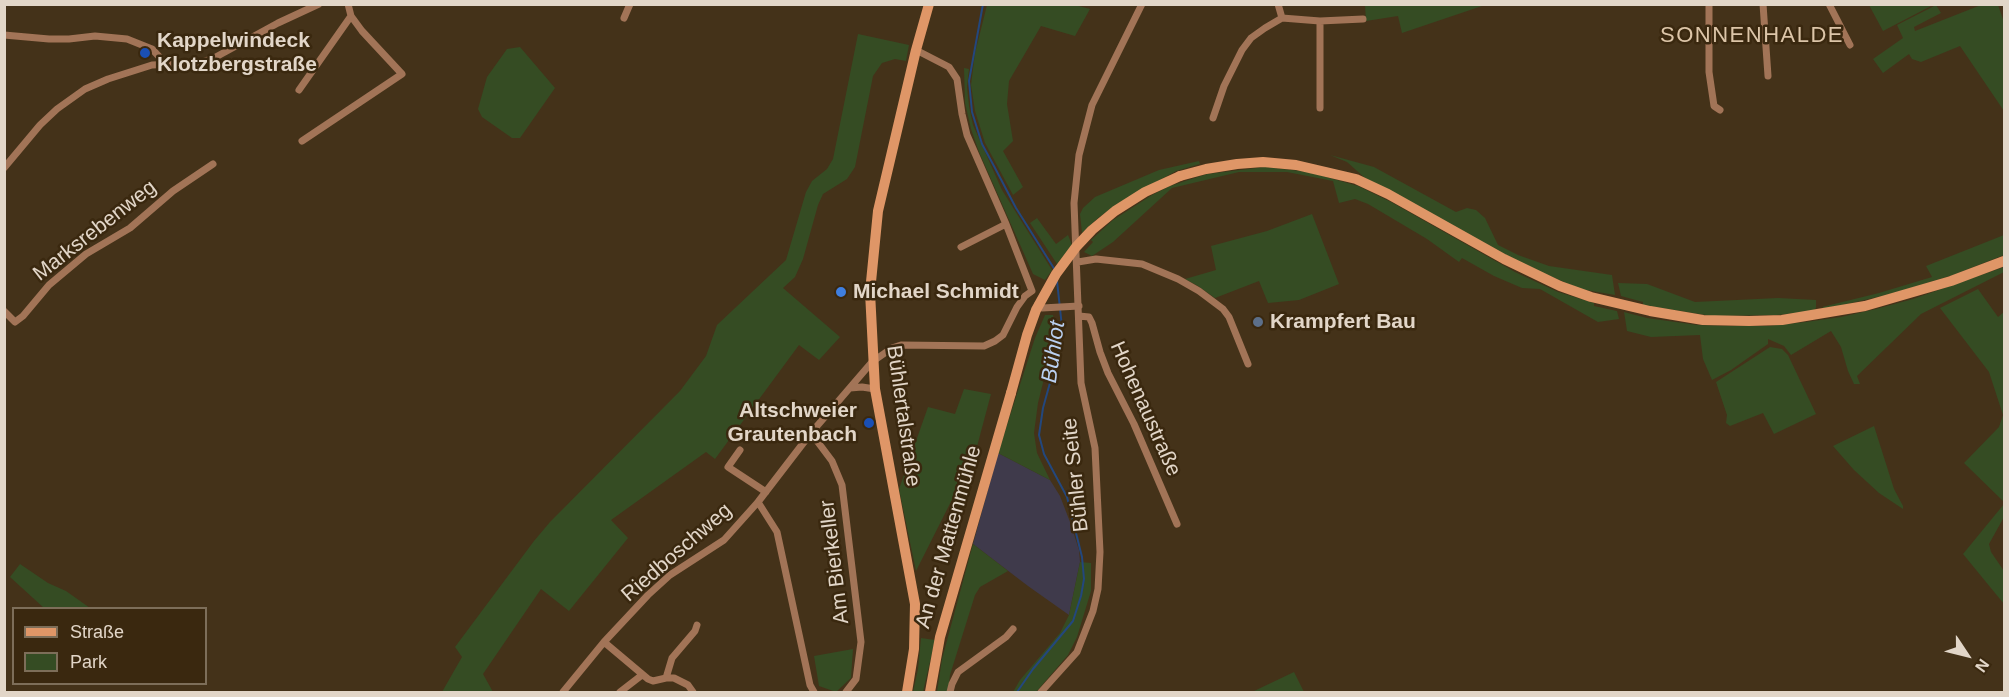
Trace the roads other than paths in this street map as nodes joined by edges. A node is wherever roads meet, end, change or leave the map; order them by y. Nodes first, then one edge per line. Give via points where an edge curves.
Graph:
1 (319, 4) edge
2 (348, 4) edge
3 (630, 4) edge
4 (929, 4) edge
5 (1142, 4) edge
6 (1278, 4) edge
7 (1709, 4) edge
8 (1763, 4) edge
9 (1829, 4) edge
10 (351, 16) junction
11 (624, 18) dead end
12 (1282, 18) junction
13 (1363, 19) dead end
14 (1320, 21) junction
15 (4, 35) edge
16 (1850, 45) dead end
17 (916, 50) junction
18 (165, 63) junction
19 (1768, 76) dead end
20 (299, 90) dead end
21 (1320, 108) dead end
22 (1720, 110) dead end
23 (1213, 118) dead end
24 (302, 141) dead end
25 (213, 164) dead end
26 (4, 168) edge
27 (1006, 224) junction
28 (961, 247) dead end
29 (2004, 261) edge
30 (1078, 262) junction
31 (1035, 301) dead end
32 (1079, 306) junction
33 (4, 311) edge
34 (1079, 316) junction
35 (873, 362) junction
36 (1248, 364) dead end
37 (850, 388) junction
38 (875, 389) junction
39 (811, 433) junction
40 (740, 450) dead end
41 (766, 492) junction
42 (758, 502) junction
43 (1177, 524) dead end
44 (697, 625) dead end
45 (1013, 629) dead end
46 (604, 642) junction
47 (642, 675) junction
48 (666, 678) junction
49 (563, 693) edge
50 (621, 693) edge
51 (693, 693) edge
52 (814, 693) edge
53 (846, 693) edge
54 (907, 693) edge
55 (930, 693) edge
56 (950, 693) edge
57 (1041, 693) edge

1 - 18 street via 214,58 199,63
2 - 10 street
3 - 11 street
4 - 17 main road, Bühlertalstraße
5 - 30 street, Bühler Seite via 1092,105 1079,155 1074,202
6 - 12 street
7 - 22 street via 1709,72 1714,106
8 - 19 street
9 - 16 street
10 - 20 street
10 - 24 street via 402,74
12 - 14 street
12 - 23 street via 1251,38 1242,50
13 - 14 street
14 - 21 street
15 - 18 street via 127,39 152,49
17 - 27 street via 950,67 957,79 967,135
17 - 35 main road, Bühlertalstraße via 878,210 870,292
18 - 26 street via 108,79 70,99 40,125
25 - 33 street, Marksrebenweg via 173,191 130,228 86,254 49,285 15,322
27 - 28 street
27 - 35 street, Riedboschweg via 1032,291 1017,307 1003,335 984,346 901,345
29 - 55 main road, An der Mattenmühle, bridge via 1866,306 1782,320 1703,320 1591,297 1560,286 1356,179 1263,162 1180,176 1145,192 1092,230 1056,274 1036,310 940,637
30 - 32 street, Bühler Seite
30 - 36 street via 1096,259 1142,264 1199,291 1218,304 1228,317
31 - 32 street via 1041,308
32 - 34 street, Bühler Seite
34 - 43 street, Hohenaustraße via 1089,317 1092,322 1107,373 1134,424
34 - 57 street, Bühler Seite via 1081,383 1095,448 1098,589 1077,652
35 - 37 street, Riedboschweg
35 - 38 main road, Bühlertalstraße
37 - 38 street
37 - 39 street, Riedboschweg
38 - 54 main road, Bühlertalstraße via 915,604 914,649
39 - 41 street, Riedboschweg
39 - 53 street, Am Bierkeller via 832,461 842,485 861,642 856,679
40 - 41 street, Riedboschweg via 728,467
41 - 42 street, Riedboschweg
42 - 46 street, Riedboschweg via 724,540 670,575
42 - 52 street via 777,532
44 - 48 street via 672,658
45 - 56 street via 958,672
46 - 47 street
46 - 49 street, Riedboschweg
47 - 48 street via 653,681
47 - 50 street
48 - 51 street via 681,681

